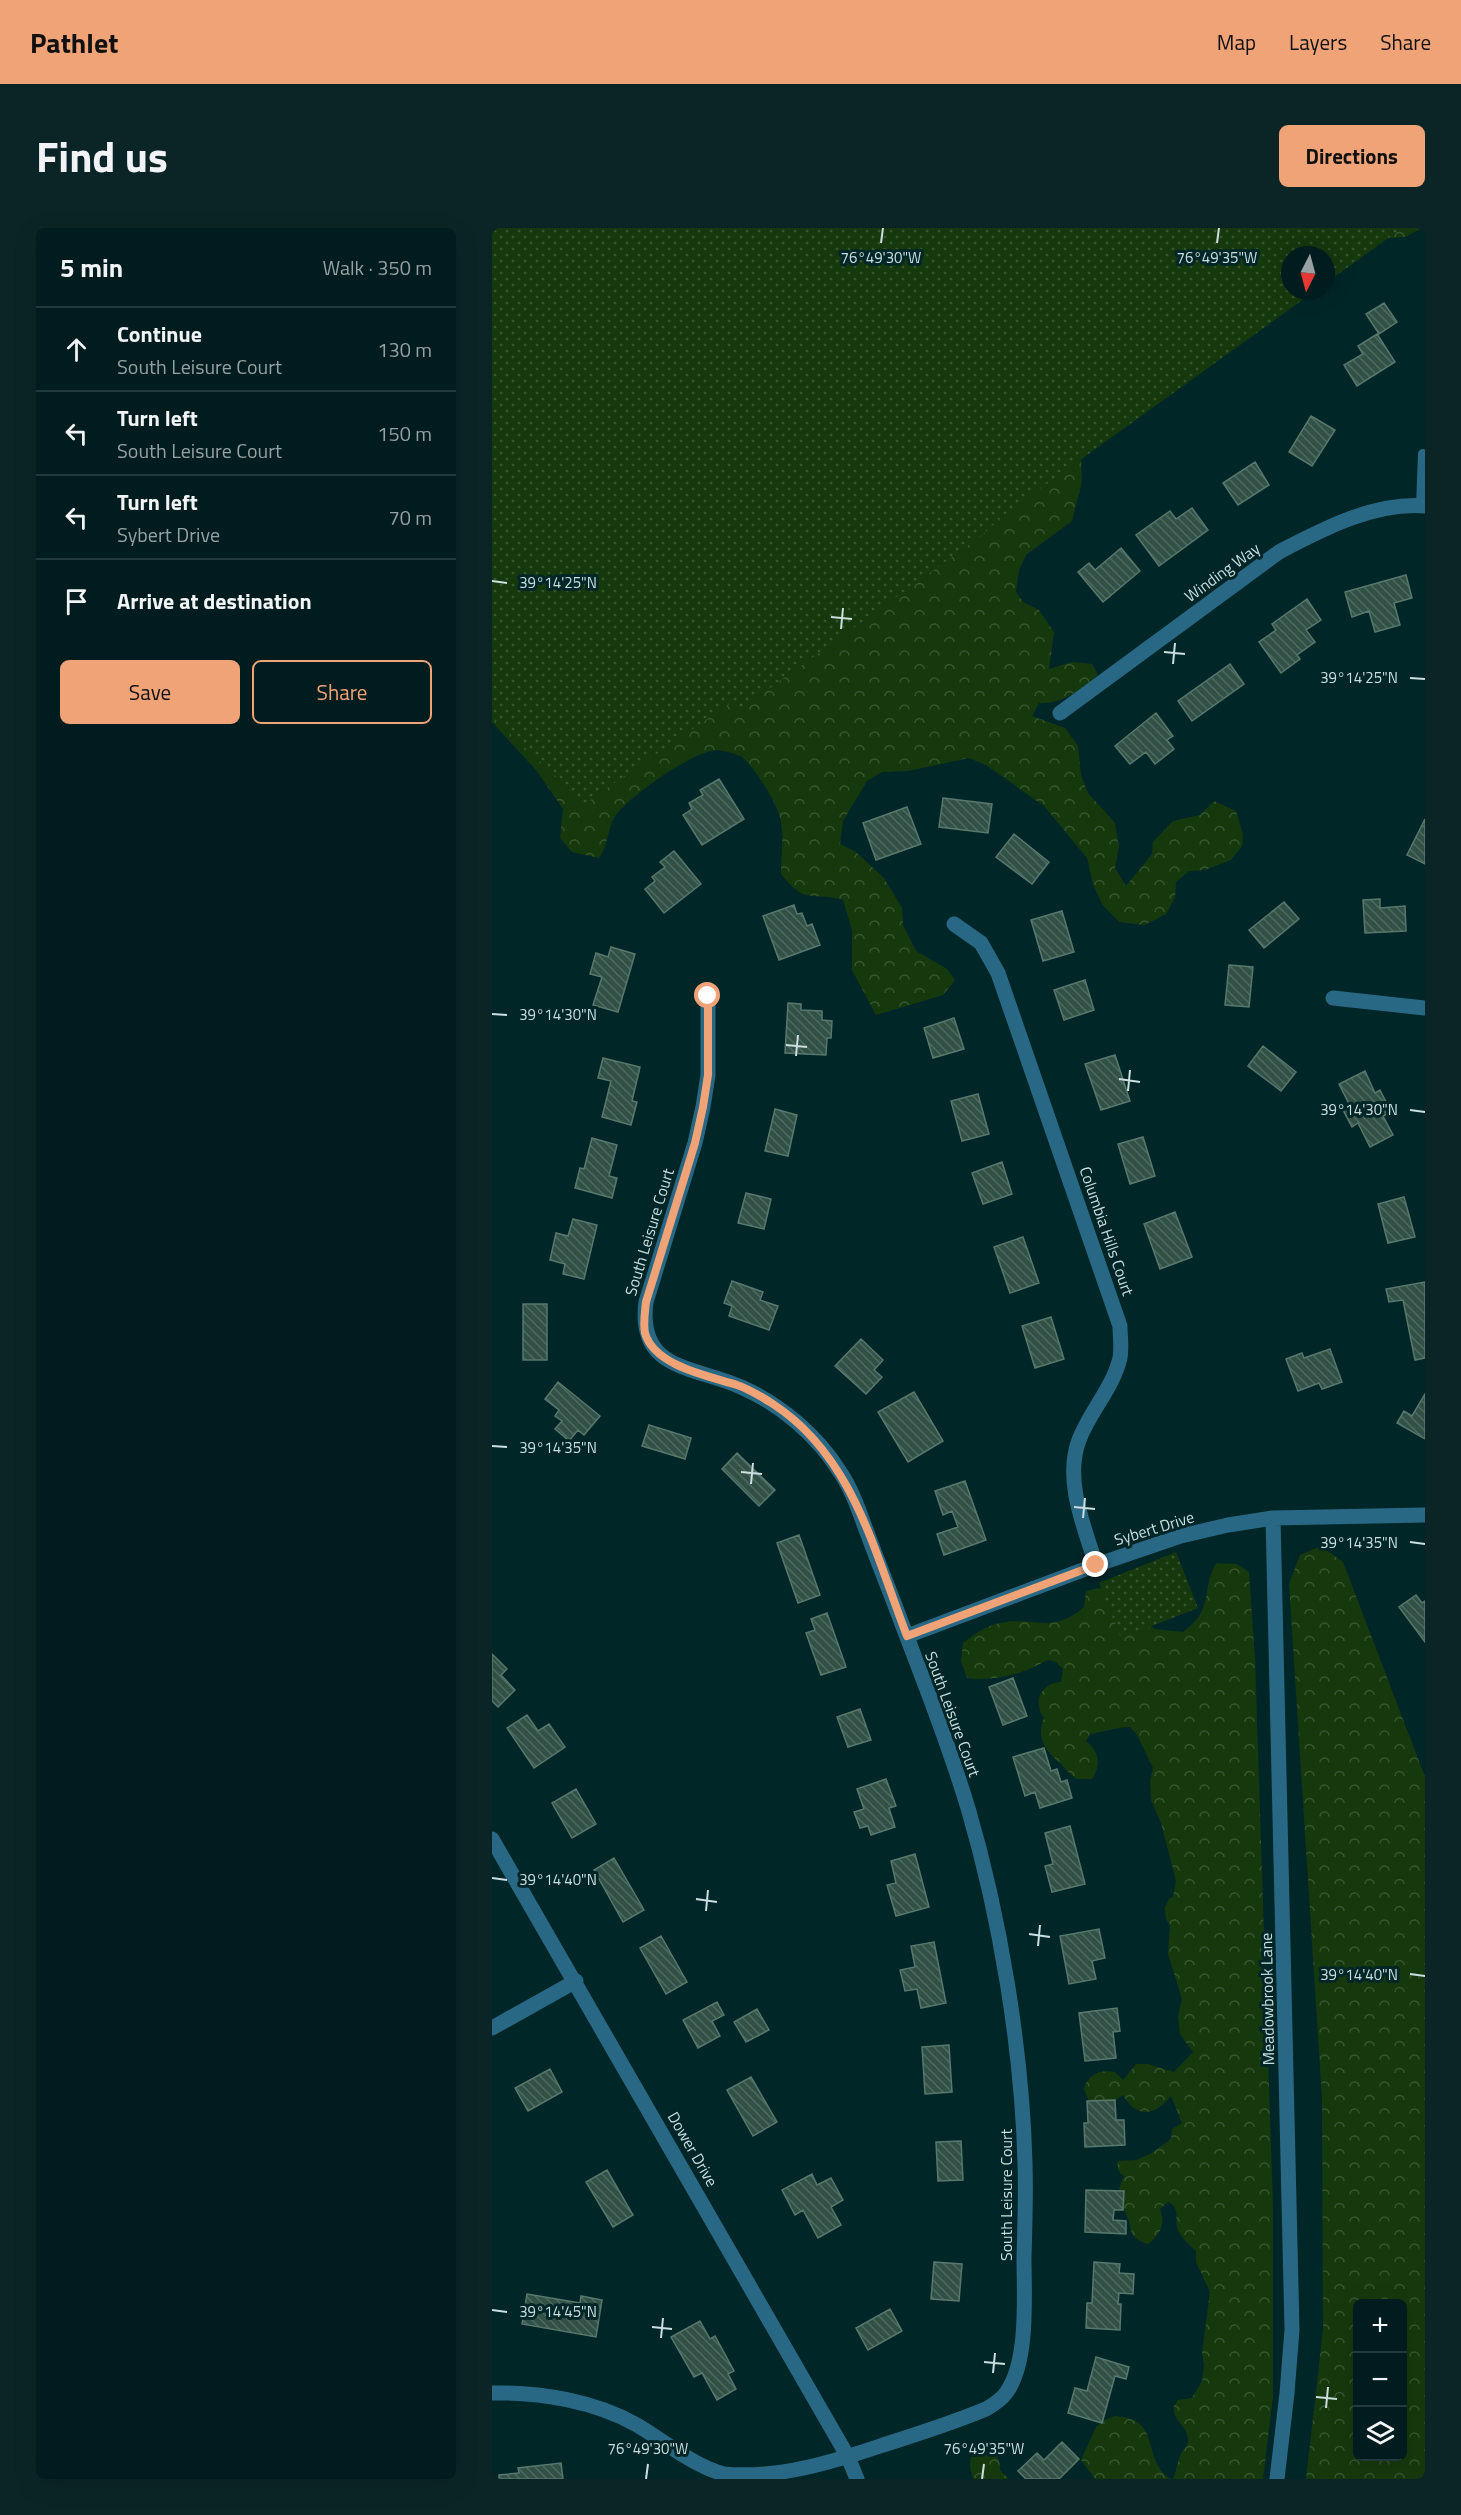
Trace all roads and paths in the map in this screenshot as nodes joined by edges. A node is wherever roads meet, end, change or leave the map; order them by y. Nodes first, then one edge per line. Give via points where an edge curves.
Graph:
1 (1423, 454) dead end
2 (1423, 506) edge
3 (1060, 713) dead end
4 (954, 924) dead end
5 (708, 996) dead end
6 (1333, 998) dead end
7 (1425, 1008) edge
8 (1425, 1515) edge
9 (1273, 1518) junction
10 (1096, 1565) junction
11 (907, 1636) junction
12 (492, 1839) edge
13 (576, 1981) junction
14 (492, 2028) edge
15 (492, 2394) edge
16 (848, 2457) junction
17 (857, 2479) edge
18 (1277, 2479) edge

1 - 2 lane
2 - 3 street, Winding Way via 1389,508 1344,522 1279,552
4 - 10 street, Columbia Hills Court via 981,943 998,973 1120,1326 1120,1356 1079,1441 1074,1470 1077,1505
5 - 11 street, South Leisure Court via 708,1075 703,1107 646,1302 645,1334 670,1362 740,1386 773,1404 824,1449 854,1497
6 - 7 street
8 - 9 street, Sybert Drive
9 - 10 street, Sybert Drive via 1182,1536
9 - 18 street, Meadowbrook Lane via 1292,2330
10 - 11 street, Sybert Drive
11 - 16 street, South Leisure Court via 967,1806 1007,1991 1020,2079 1025,2164 1023,2316 1019,2358 1013,2382 1004,2396 969,2416
12 - 13 street, Dower Drive
13 - 14 street
13 - 16 street, Dower Drive
15 - 16 street, South Leisure Court via 552,2397 606,2411 723,2473 767,2477 796,2473
16 - 17 street, Dower Drive

